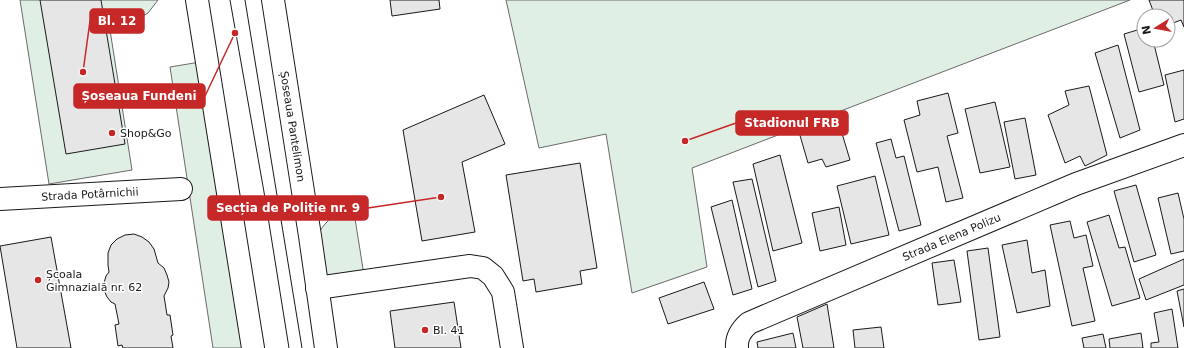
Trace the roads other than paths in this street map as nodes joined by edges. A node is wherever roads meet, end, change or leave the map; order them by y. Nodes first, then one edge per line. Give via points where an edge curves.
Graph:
1 (197, 0) edge
2 (273, 0) edge
3 (1184, 145) edge
4 (180, 189) dead end
5 (0, 199) edge
6 (317, 288) junction
7 (253, 348) edge
8 (326, 348) edge
9 (512, 348) edge
10 (737, 348) edge

1 - 7 street
2 - 6 street, Șoseaua Pantelimon
3 - 10 street, Strada Elena Polizu via 1076,184 749,323 741,331
4 - 5 street, Strada Potârnichii
6 - 8 street, Șoseaua Pantelimon
6 - 9 street via 470,266 483,268 493,276 503,292

